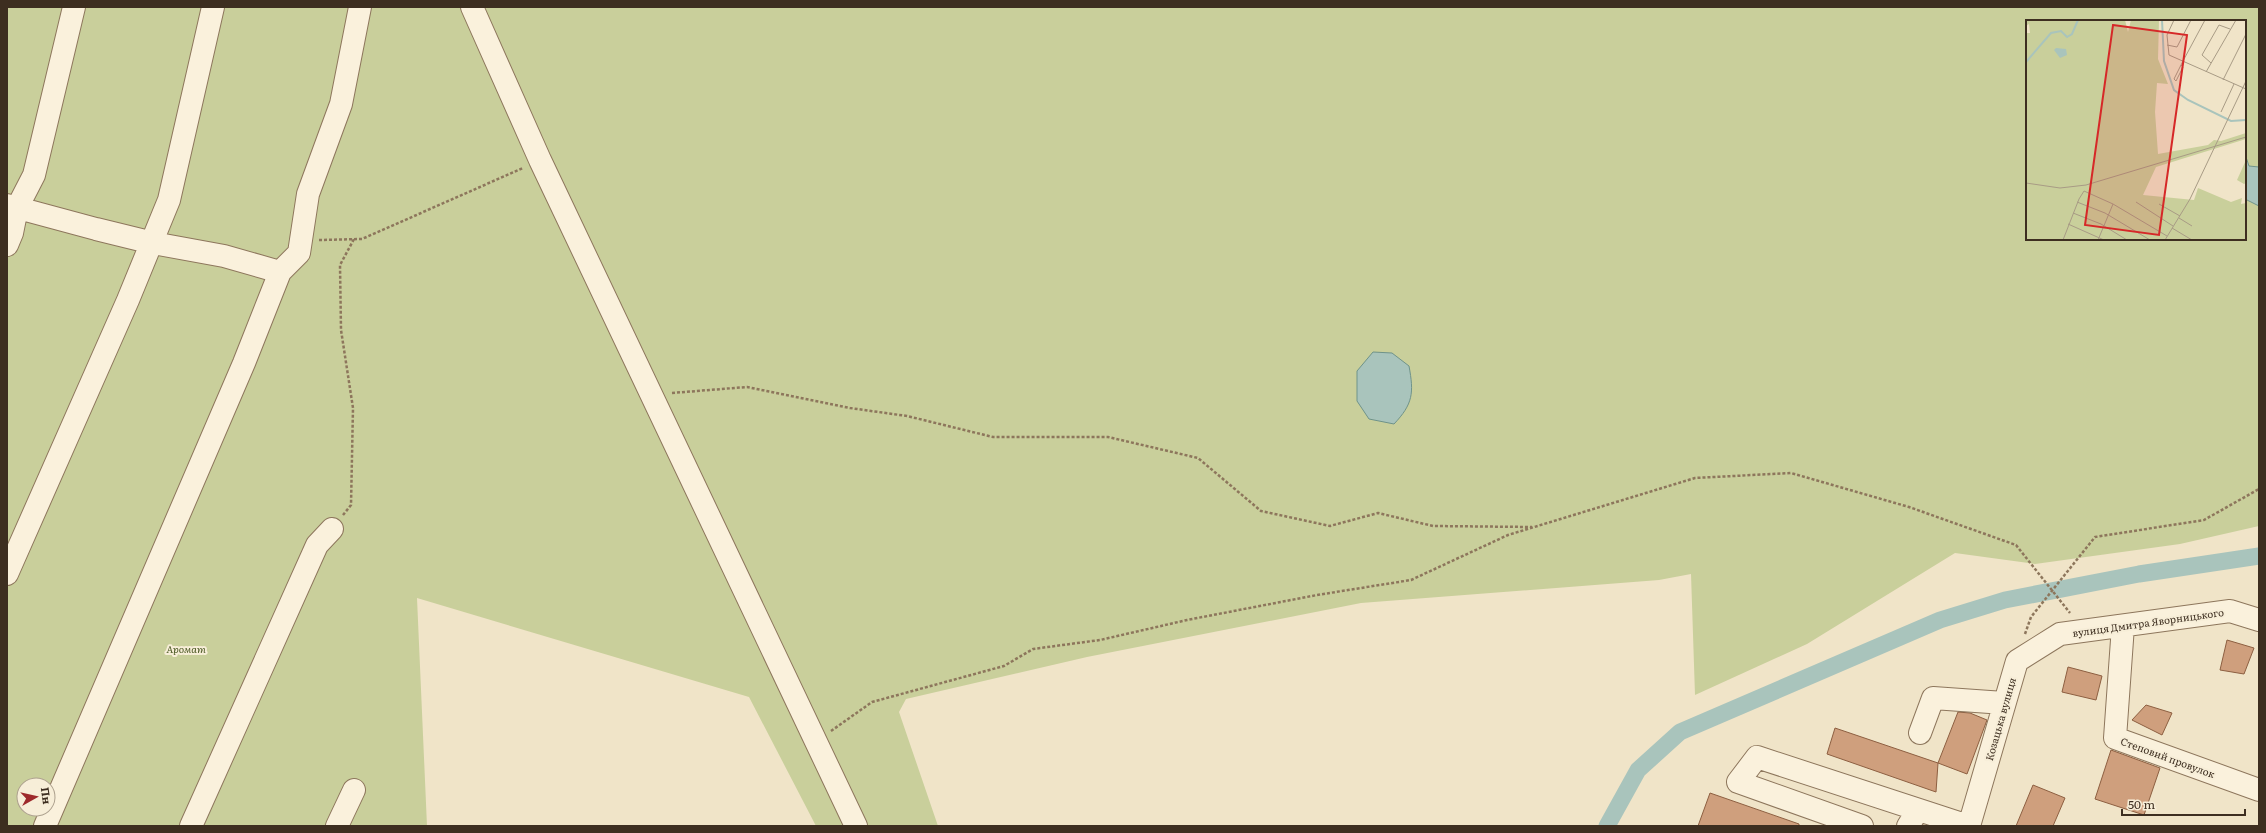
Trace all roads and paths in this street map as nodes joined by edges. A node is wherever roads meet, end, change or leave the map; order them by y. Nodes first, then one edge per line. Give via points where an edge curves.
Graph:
1 (74, 7) edge
2 (213, 7) edge
3 (360, 7) edge
4 (472, 7) edge
5 (540, 160) junction
6 (12, 206) edge
7 (354, 239) junction
8 (301, 241) junction
9 (153, 243) junction
10 (7, 245) edge
11 (280, 272) junction
12 (652, 395) junction
13 (2259, 489) edge
14 (1534, 527) junction
15 (332, 529) joint
16 (7, 574) edge
17 (2053, 591) junction
18 (2071, 614) dead end
19 (2259, 620) edge
20 (2123, 626) junction
21 (2016, 660) junction
22 (2004, 703) junction
23 (1920, 733) dead end
24 (817, 741) junction
25 (354, 790) dead end
26 (2259, 790) edge
27 (1913, 818) edge
28 (45, 826) edge
29 (191, 826) edge
30 (337, 826) edge
31 (856, 826) edge
32 (1862, 826) edge
33 (1968, 826) edge

1 - 6 street via 34,175
2 - 9 street via 169,200
3 - 8 street via 342,104 308,194
4 - 5 street
5 - 7 path via 415,217 362,239
5 - 12 street
6 - 9 street
6 - 10 street via 12,233
7 - 8 path
7 - 15 path via 340,265 341,330 353,408 352,504
8 - 11 street via 299,253
9 - 11 street via 224,256
9 - 16 street
11 - 28 street via 244,363
12 - 14 path via 747,387 850,408 907,416 993,438 1108,437 1198,458 1261,511 1330,526 1378,513 1433,526
12 - 24 street
13 - 17 path via 2204,520 2095,537
14 - 17 path via 1694,478 1791,473 1909,507 2016,545
14 - 24 path via 1508,535 1411,580 1202,617 1100,640 1033,649 1004,666 872,702
15 - 29 street via 317,545
17 - 18 path
17 - 21 path via 2031,617
19 - 20 street, вулиця Дмитра Яворницького via 2230,612
20 - 21 street, вулиця Дмитра Яворницького via 2060,634
20 - 26 street, Степовий провулок via 2115,738
21 - 22 street, Козацька вулиця
22 - 23 street via 1933,698
22 - 33 street, Козацька вулиця
24 - 31 street
25 - 30 street
27 - 32 street via 1757,757 1738,782
27 - 33 street

